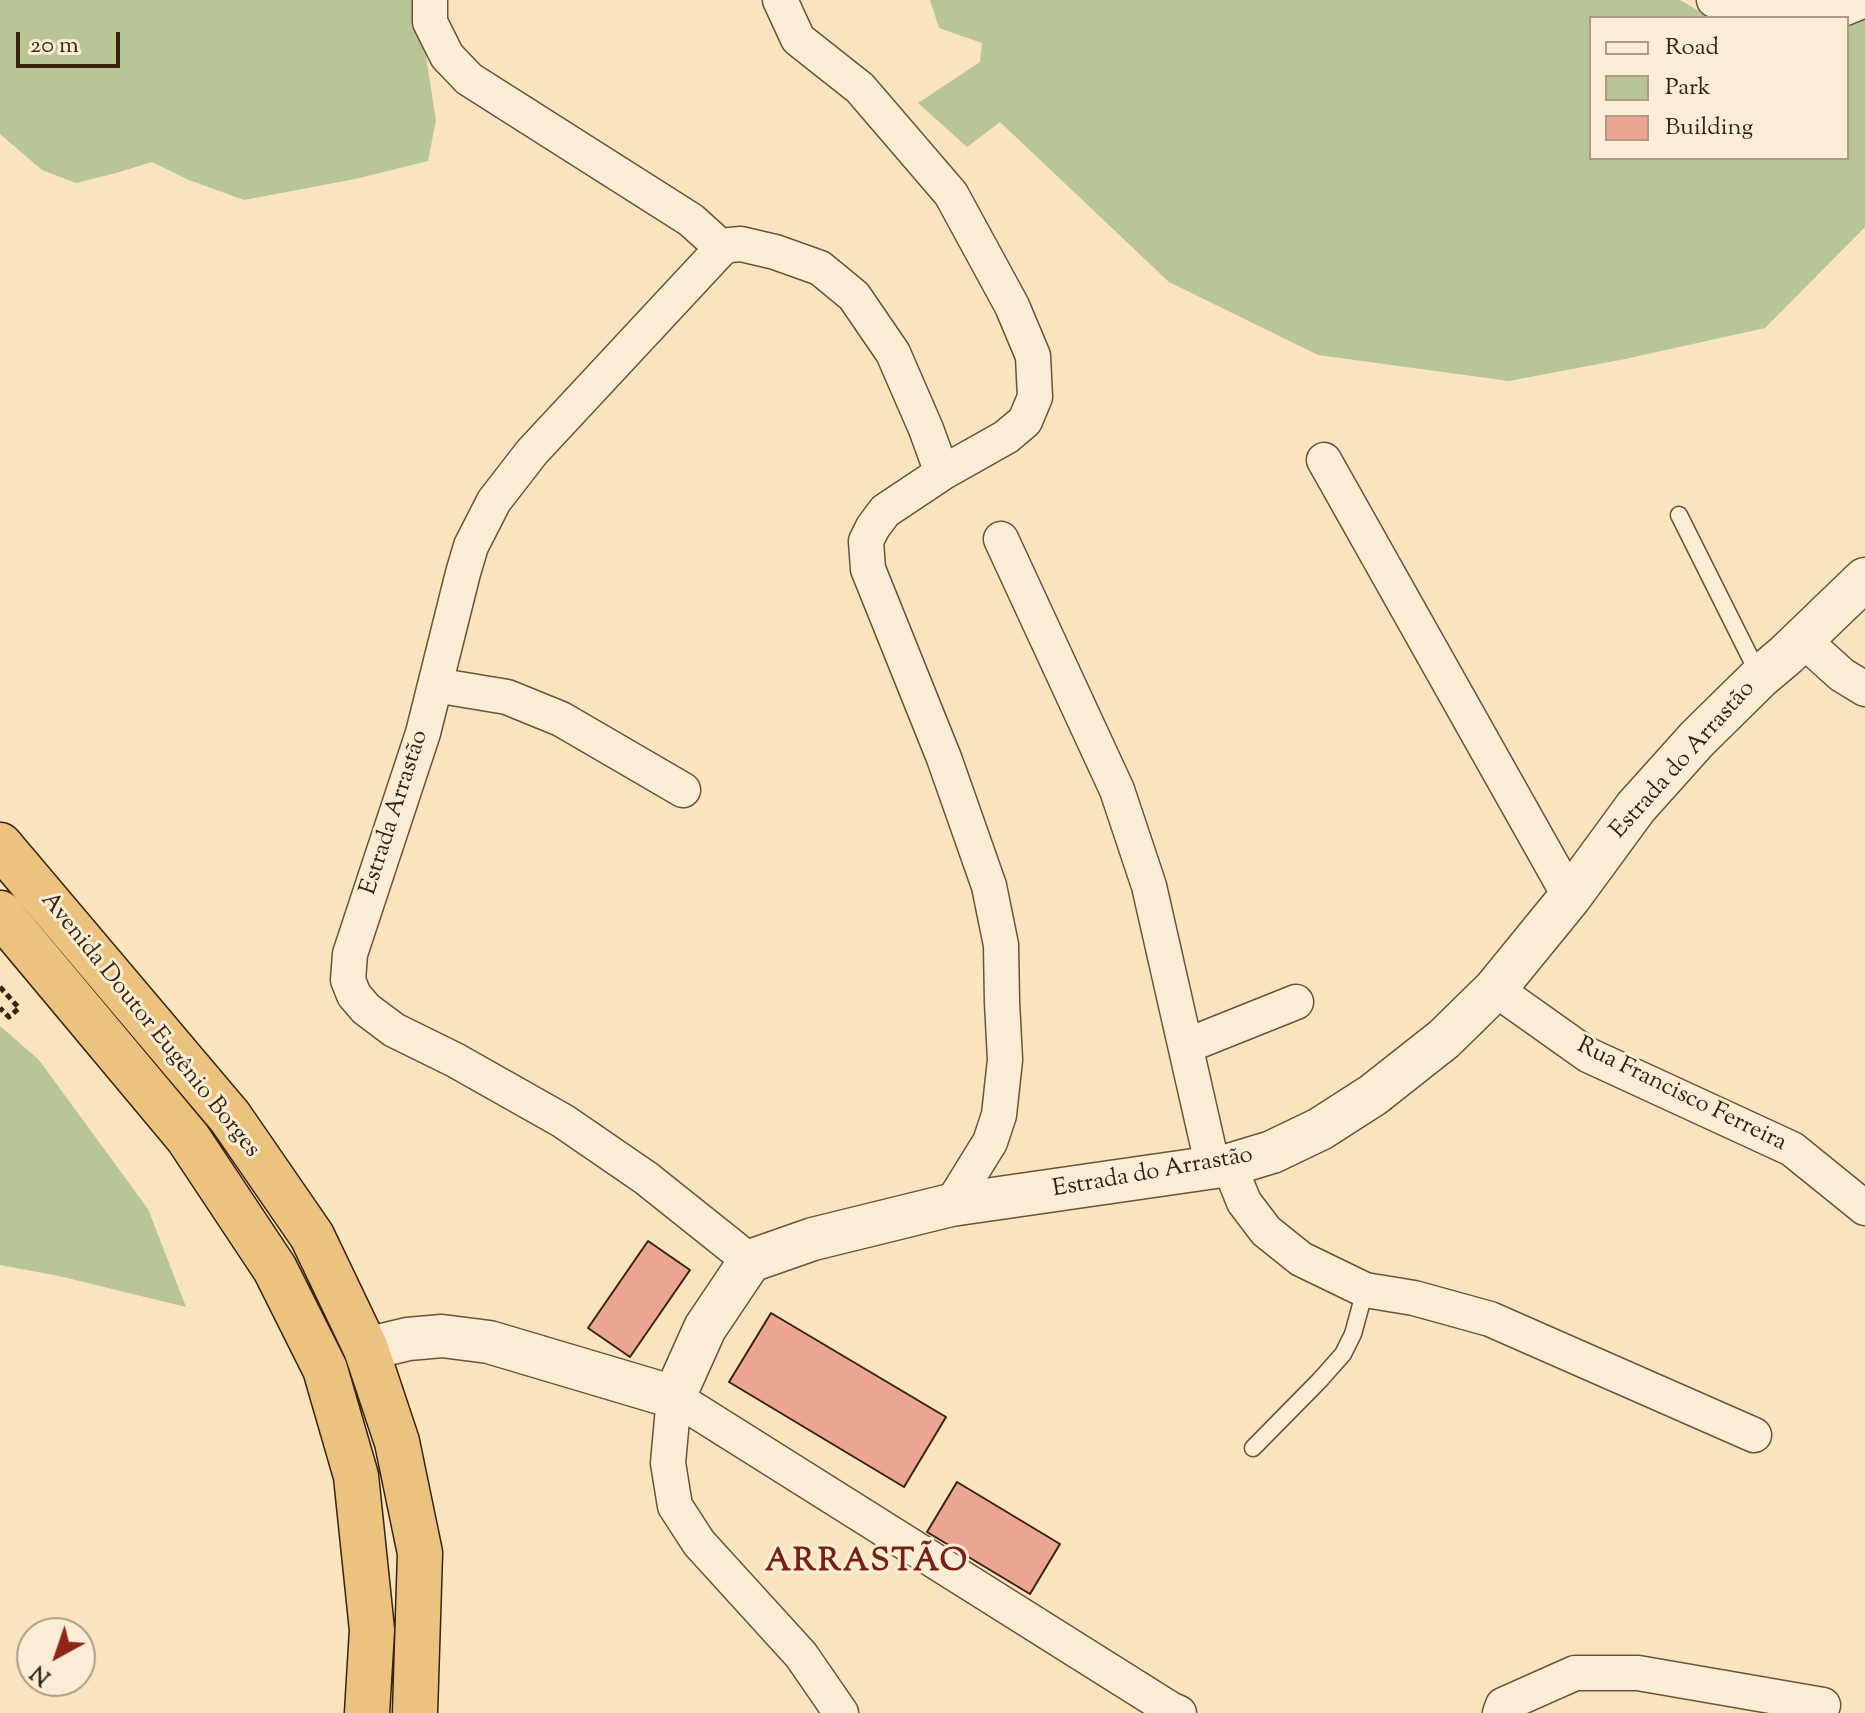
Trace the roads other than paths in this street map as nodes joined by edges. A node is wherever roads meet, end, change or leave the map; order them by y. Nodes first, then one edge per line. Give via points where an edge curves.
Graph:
1 (430, 0) edge
2 (780, 0) edge
3 (1714, 0) edge
4 (1865, 0) edge
5 (722, 248) junction
6 (1324, 460) dead end
7 (942, 473) junction
8 (1679, 515) dead end
9 (1001, 539) dead end
10 (1865, 579) edge
11 (1802, 639) junction
12 (1760, 677) junction
13 (435, 685) junction
14 (1865, 689) edge
15 (683, 790) dead end
16 (0, 845) edge
17 (1570, 897) junction
18 (0, 913) edge
19 (1495, 989) junction
20 (1296, 1002) dead end
21 (1186, 1046) junction
22 (1221, 1167) junction
23 (951, 1205) junction
24 (1865, 1208) edge
25 (750, 1261) junction
26 (1365, 1290) junction
27 (366, 1349) junction
28 (674, 1397) junction
29 (1754, 1435) dead end
30 (1253, 1448) dead end
31 (1823, 1705) dead end
32 (367, 1713) edge
33 (415, 1713) edge
34 (841, 1713) edge
35 (1179, 1713) edge
36 (1500, 1713) edge

1 - 5 street via 430,22 447,56 469,79 691,220
2 - 7 street via 798,39 860,88 951,194 1033,356 1035,397 1025,421
3 - 4 street via 1772,15 1843,9
5 - 7 street via 741,244 820,268 854,296 893,353
5 - 13 street, Estrada Arrastão via 532,452 494,501 471,546
6 - 17 street
7 - 23 street via 885,511 866,541 866,552 989,886 1001,945 1005,1060 999,1115 990,1142
8 - 12 lane
9 - 21 street via 1117,790 1149,886
10 - 11 street, Estrada do Arrastão
11 - 12 street, Estrada do Arrastão
11 - 14 street
12 - 17 street, Estrada do Arrastão via 1636,807
13 - 15 street via 507,697 561,719
13 - 25 street, Estrada Arrastão via 350,954 348,980 354,995 394,1030 563,1121 646,1178
16 - 27 highway, Avenida Doutor Eugênio Borges via 230,1117 312,1236
17 - 19 street, Estrada do Arrastão
18 - 32 highway, Avenida Doutor Eugênio Borges via 188,1138 275,1269 325,1369 356,1476 372,1630
19 - 22 street, Estrada do Arrastão via 1444,1039 1373,1095 1272,1152
19 - 24 street, Rua Francisco Ferreira via 1588,1055 1792,1149
20 - 21 street
21 - 22 street
22 - 23 street, Estrada do Arrastão
22 - 26 street via 1266,1231 1301,1259
23 - 25 street, Estrada do Arrastão via 813,1239
25 - 28 street via 705,1328
26 - 29 street via 1490,1319
26 - 30 lane via 1343,1354
27 - 28 street via 442,1336 489,1342
27 - 33 highway, Avenida Doutor Eugênio Borges via 397,1442 420,1553
28 - 34 street via 668,1463 675,1506 699,1543 801,1655
28 - 35 street
31 - 36 street via 1638,1673 1575,1673 1503,1705

